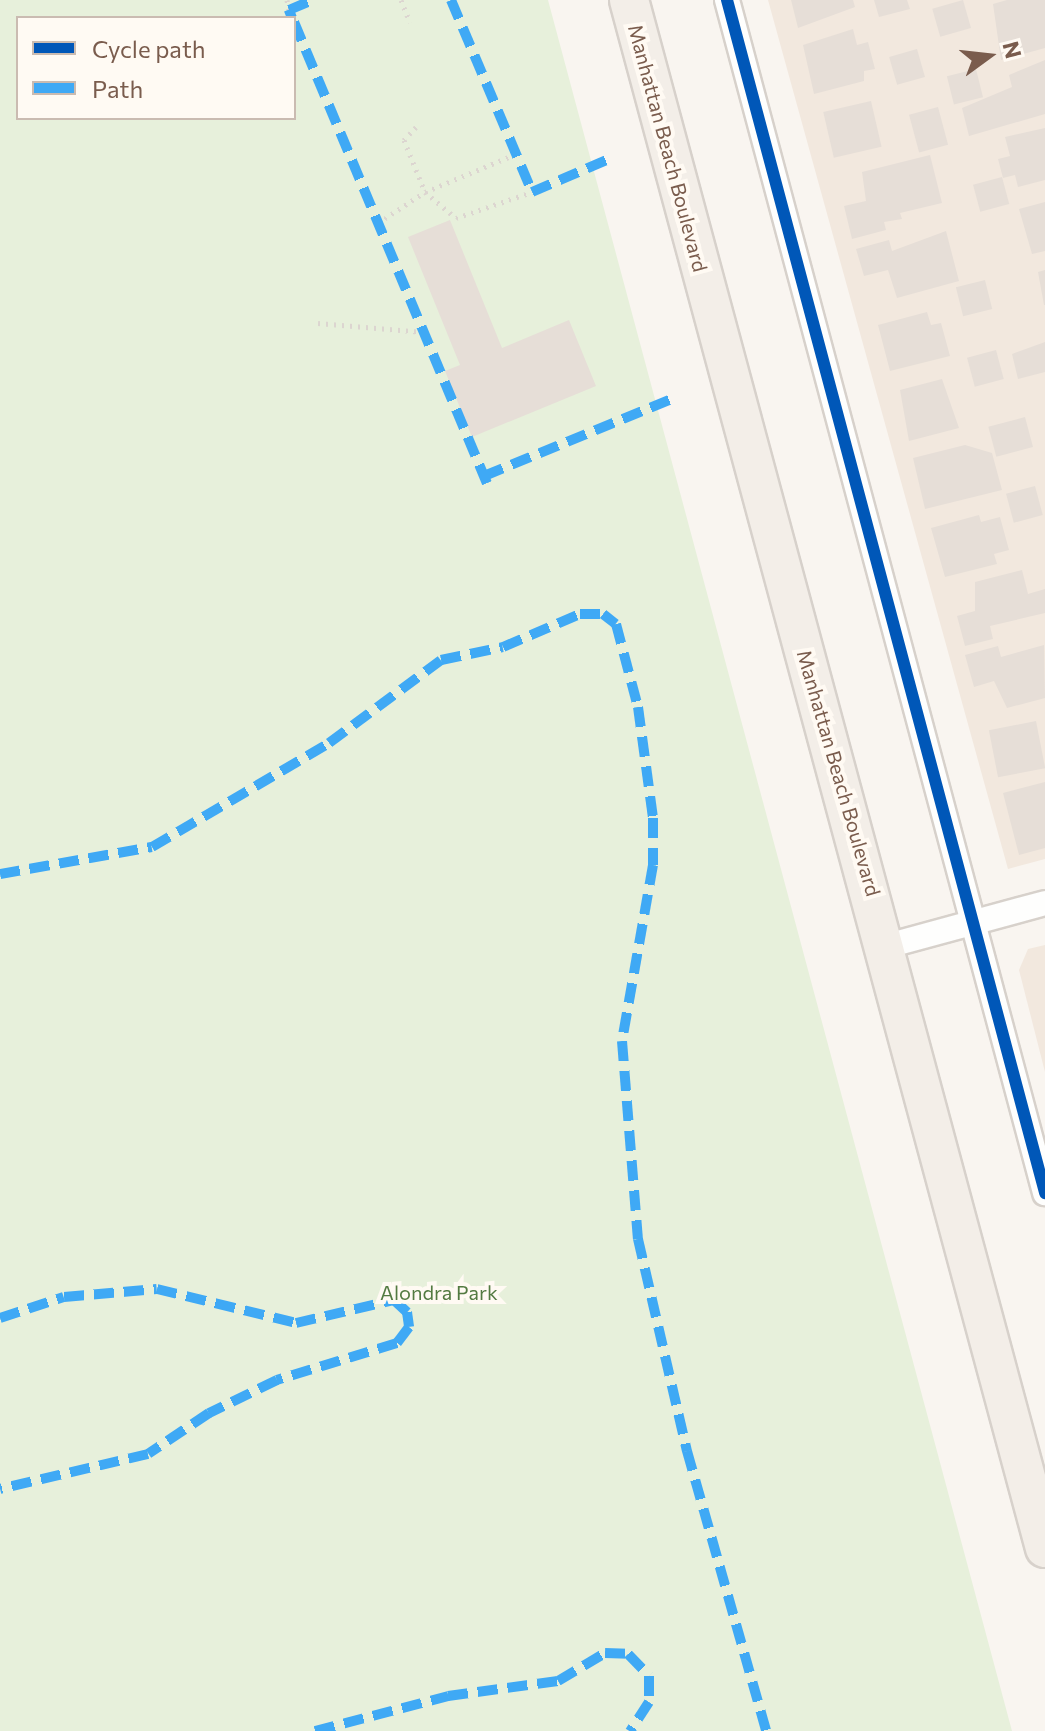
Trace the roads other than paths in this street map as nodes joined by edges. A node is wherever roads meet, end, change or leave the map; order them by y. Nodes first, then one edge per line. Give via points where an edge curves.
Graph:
1 (629, 0) edge
2 (727, 0) edge
3 (1045, 903) edge
4 (973, 924) junction
5 (887, 946) junction
6 (1045, 1193) edge
7 (1045, 1548) edge

1 - 5 main road, Manhattan Beach Boulevard
2 - 4 street
3 - 4 street
4 - 5 street
4 - 6 street
5 - 7 main road, Manhattan Beach Boulevard

